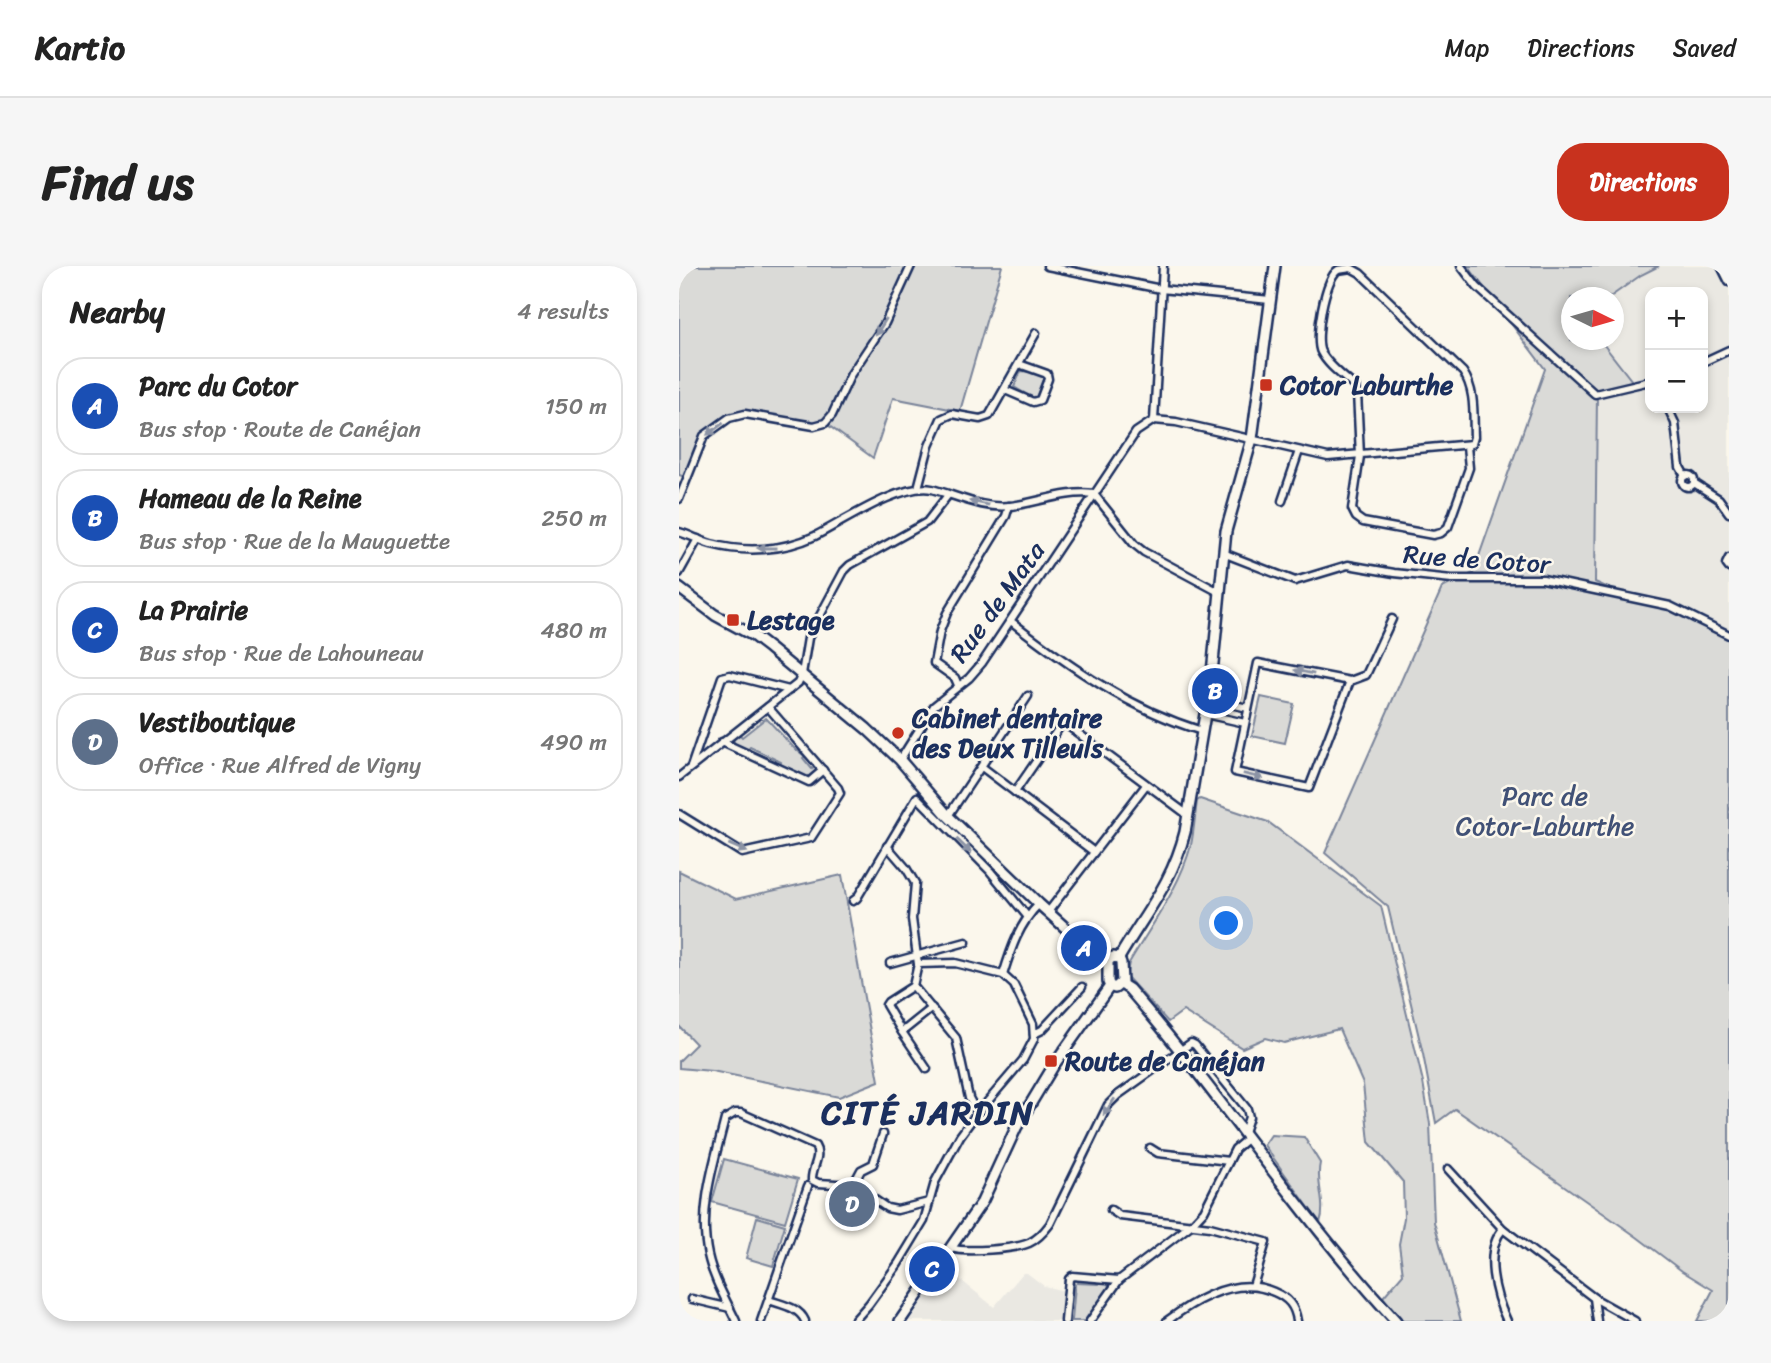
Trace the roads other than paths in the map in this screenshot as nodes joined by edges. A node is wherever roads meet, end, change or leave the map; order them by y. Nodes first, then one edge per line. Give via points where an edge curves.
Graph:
1 (911, 266) edge
2 (1047, 266) edge
3 (1163, 266) edge
4 (1275, 266) edge
5 (1461, 266) edge
6 (1721, 266) edge
7 (1729, 282) edge
8 (1161, 289) junction
9 (1270, 300) junction
10 (1036, 334) dead end
11 (1729, 350) edge
12 (1708, 360) edge
13 (1020, 364) junction
14 (1645, 382) edge
15 (1005, 390) junction
16 (1670, 413) edge
17 (1153, 420) junction
18 (1252, 439) junction
19 (1469, 445) junction
20 (1299, 451) junction
21 (1360, 456) junction
22 (918, 488) junction
23 (1094, 494) junction
24 (948, 495) junction
25 (679, 499) edge
26 (1282, 501) dead end
27 (1009, 506) junction
28 (1729, 513) edge
29 (679, 532) edge
30 (698, 539) junction
31 (1223, 553) junction
32 (1729, 558) edge
33 (1729, 568) edge
34 (679, 573) edge
35 (679, 588) edge
36 (1219, 592) junction
37 (1392, 619) dead end
38 (1011, 622) junction
39 (1729, 635) edge
40 (802, 674) junction
41 (1349, 681) junction
42 (958, 685) junction
43 (789, 690) junction
44 (1028, 696) dead end
45 (1208, 699) junction
46 (768, 707) junction
47 (1248, 708) junction
48 (1205, 714) junction
49 (1245, 723) junction
50 (1202, 731) junction
51 (722, 742) junction
52 (900, 760) junction
53 (982, 767) junction
54 (690, 769) junction
55 (823, 770) junction
56 (679, 777) edge
57 (1146, 786) junction
58 (1015, 792) junction
59 (679, 814) edge
60 (1188, 815) junction
61 (948, 816) junction
62 (887, 846) junction
63 (1094, 852) junction
64 (852, 901) dead end
65 (1039, 904) junction
66 (1048, 912) junction
67 (1027, 916) junction
68 (966, 942) dead end
69 (917, 956) junction
70 (1119, 958) junction
71 (1108, 961) junction
72 (890, 963) dead end
73 (918, 964) junction
74 (1003, 975) junction
75 (1121, 985) junction
76 (913, 986) junction
77 (1110, 986) junction
78 (1082, 987) dead end
79 (932, 1008) junction
80 (902, 1032) junction
81 (1034, 1034) junction
82 (1181, 1050) junction
83 (927, 1069) dead end
84 (977, 1113) junction
85 (883, 1134) dead end
86 (1246, 1135) junction
87 (1150, 1148) dead end
88 (1229, 1161) junction
89 (1448, 1169) dead end
90 (810, 1183) junction
91 (853, 1185) junction
92 (929, 1202) junction
93 (1111, 1210) dead end
94 (1191, 1225) junction
95 (1503, 1229) junction
96 (951, 1248) junction
97 (1119, 1280) junction
98 (1253, 1286) junction
99 (1594, 1298) junction
100 (692, 1299) dead end
101 (769, 1300) junction
102 (730, 1308) junction
103 (736, 1321) edge
104 (761, 1321) edge
105 (805, 1321) edge
106 (854, 1321) edge
107 (899, 1321) edge
108 (1065, 1321) edge
109 (1090, 1321) edge
110 (1167, 1321) edge
111 (1297, 1321) edge
112 (1397, 1321) edge
113 (1507, 1321) edge
114 (1597, 1321) edge
115 (1635, 1321) edge

1 -> 25 street via 885,323 825,423 814,426 745,414 729,418 704,436
2 - 8 street
3 - 8 street
4 - 9 street
5 - 14 street via 1477,287 1597,395
6 - 7 street
8 - 9 street
8 - 17 street
9 - 18 street
10 - 13 street
11 - 12 street
13 - 15 street
13 - 15 street via 1047,374 1039,400 1033,402
15 - 22 street via 985,419 953,415 941,419
16 - 28 street via 1685,486 1694,483 1719,499
17 - 18 street
17 - 23 street, Rue de Mata via 1136,432
18 - 20 street
18 - 31 street
19 - 21 street
19 - 21 street via 1469,468 1448,527 1433,535 1358,519 1352,509
19 - 21 street via 1474,438 1471,390 1463,372 1360,273 1346,267 1334,272 1328,282 1317,342 1328,361 1356,387
20 - 21 street via 1328,457
20 - 26 street
22 - 24 street
22 -> 30 street via 897,493 788,547 736,548
23 - 27 street via 1080,492
23 - 36 street via 1133,544
23 - 38 street, Rue de Mata
27 -> 24 street
24 - 40 street via 927,522 843,571 807,638
27 - 42 street via 940,631 934,663
29 - 30 street
30 - 34 street
31 - 36 street
31 - 39 street, Rue de Cotor via 1295,581 1348,565 1452,579 1543,579 1670,606
32 - 33 street
35 - 40 street
36 - 45 street
37 - 41 street via 1366,674
38 - 42 street, Rue de Mata via 980,666
38 - 50 street via 1104,688 1143,709
40 - 43 street
40 - 52 street
41 -> 47 street via 1258,663
49 -> 41 street via 1235,772 1308,788
42 - 52 street, Rue de Mata via 934,706
43 - 46 street
43 - 54 street via 730,674 722,677
44 - 53 street
45 - 47 street
45 - 48 street
46 - 51 street
46 - 55 street
47 - 49 street
48 - 49 street
48 - 50 street
50 - 60 street
51 - 54 street
51 - 55 street via 809,782
52 - 61 street
53 - 58 street
53 - 61 street
54 - 56 street
59 -> 55 street via 742,853 808,840 840,793
57 - 58 street via 1063,722
57 - 60 street
57 - 63 street
58 - 63 street
60 - 70 street via 1169,878
61 - 65 street
62 - 64 street
62 -> 67 street via 917,797
62 - 69 street via 915,883 912,919
63 - 66 street
65 - 66 street
65 - 67 street
66 - 71 street
67 - 74 street
68 - 69 street
69 - 72 street
69 - 73 street
70 - 71 street
70 - 75 street
71 - 77 street
73 - 74 street via 955,963
73 - 76 street
74 - 81 street via 1014,985
75 - 77 street
75 - 82 street
76 - 79 street
76 - 80 street via 886,1005
77 - 96 street via 1037,1093 982,1202
78 - 81 street
79 - 80 street
79 - 84 street via 956,1038 969,1098
80 - 83 street
81 - 84 street via 1029,1052
82 - 86 street
82 - 86 street via 1195,1045 1247,1109
82 -> 96 street via 1108,1105 1039,1237 1021,1246
84 - 92 street via 948,1157
85 - 91 street via 873,1164 861,1170
86 - 88 street
86 - 112 street via 1386,1315
87 - 88 street via 1158,1153
88 - 94 street via 1204,1210
89 - 95 street
90 - 91 street
90 - 101 street
90 - 102 street via 818,1150 815,1146 741,1113 725,1119 705,1221 708,1253
91 - 92 street via 887,1209
92 - 106 street via 924,1221 898,1264
93 - 94 street via 1120,1216
94 - 97 street
94 - 98 street via 1266,1242
95 - 99 street
95 - 113 street via 1495,1240 1493,1262
96 - 107 street
97 - 108 street via 1072,1276
97 - 109 street
98 - 110 street via 1217,1293
98 - 111 street via 1286,1298
99 - 114 street
99 - 115 street
100 - 102 street
101 - 104 street
101 - 105 street via 796,1310
102 - 103 street

